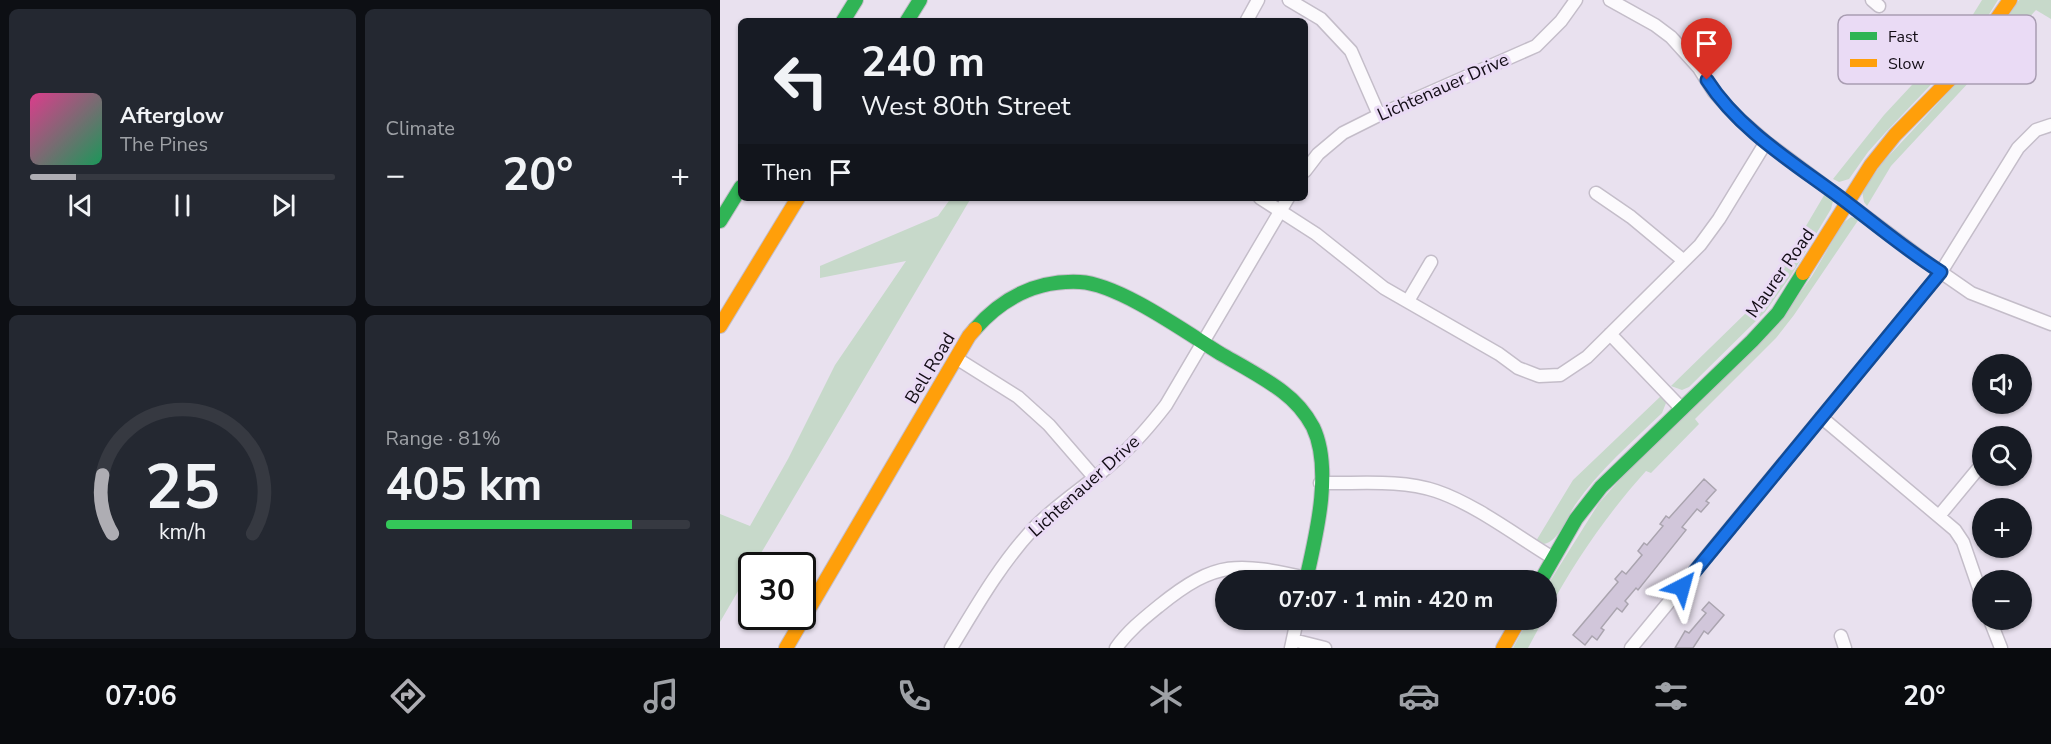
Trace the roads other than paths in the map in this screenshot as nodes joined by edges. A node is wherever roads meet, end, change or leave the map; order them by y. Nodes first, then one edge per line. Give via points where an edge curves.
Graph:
1 (856, 0) edge
2 (920, 0) edge
3 (1258, 0) edge
4 (1288, 0) edge
5 (1576, 0) edge
6 (1610, 0) edge
7 (2010, 0) edge
8 (2000, 15) edge
9 (845, 18) edge
10 (909, 18) edge
11 (1248, 18) edge
12 (1945, 84) edge
13 (1379, 115) junction
14 (2051, 124) edge
15 (1766, 142) junction
16 (1308, 167) edge
17 (738, 192) edge
18 (1596, 193) dead end
19 (796, 201) edge
20 (1265, 201) edge
21 (1286, 201) edge
22 (1847, 203) junction
23 (1280, 211) junction
24 (720, 221) edge
25 (1684, 261) junction
26 (1431, 262) dead end
27 (1941, 272) junction
28 (1408, 301) junction
29 (2051, 324) edge
30 (720, 326) edge
31 (1610, 334) junction
32 (1202, 343) junction
33 (956, 358) junction
34 (1682, 409) junction
35 (1821, 417) junction
36 (1972, 476) edge
37 (1094, 477) junction
38 (1320, 483) junction
39 (1939, 516) junction
40 (1553, 558) junction
41 (1220, 570) edge
42 (1270, 570) edge
43 (1308, 570) edge
44 (1546, 570) edge
45 (1973, 570) edge
46 (1215, 572) edge
47 (1513, 630) edge
48 (1994, 630) edge
49 (1292, 644) edge
50 (955, 647) edge
51 (786, 648) edge
52 (1116, 648) edge
53 (1325, 648) edge
54 (1503, 648) edge
55 (1631, 648) edge
56 (2001, 648) edge

1 - 9 main road
2 - 10 main road
3 - 11 street
4 - 13 street via 1321,19 1351,51
5 - 13 street, Lichtenauer Drive via 1536,46
6 - 15 street via 1671,37 1722,100
7 - 8 main road, Maurer Road
12 - 22 main road, Maurer Road via 1895,135
13 - 16 street, Lichtenauer Drive via 1343,133
14 - 27 street via 2036,130 2018,148
15 - 22 street
15 - 25 street via 1719,219
17 - 24 main road
18 - 25 street
19 - 30 main road
20 - 23 street
21 - 23 street, Lichtenauer Drive
22 - 27 street
22 - 34 main road, Maurer Road via 1778,313
23 - 28 street via 1384,288
23 - 32 street, Lichtenauer Drive
25 - 31 street
26 - 28 street
27 - 29 street via 1971,293
27 - 35 street
28 - 31 street via 1518,368 1539,376 1560,375 1587,357
31 - 34 street
32 - 33 main road, Bell Road via 1139,304 1084,282 1032,288 1003,301 986,315
32 - 37 street, Lichtenauer Drive via 1166,405 1120,457
32 - 38 main road, Bell Road via 1282,391 1301,409 1318,444
33 - 37 street via 1018,397 1049,425
33 - 51 main road, Bell Road
34 - 40 main road, Maurer Road via 1601,487
35 - 39 street
35 - 55 street
36 - 39 street
37 - 50 street, Lichtenauer Drive via 1057,506 1003,565
38 - 40 street via 1393,484 1435,491 1466,505
38 - 43 main road, Bell Road
39 - 45 street via 1963,542
40 - 44 main road, Maurer Road
41 - 42 street
46 - 52 street via 1183,586 1136,624
47 - 54 main road
48 - 56 street
49 - 53 street

